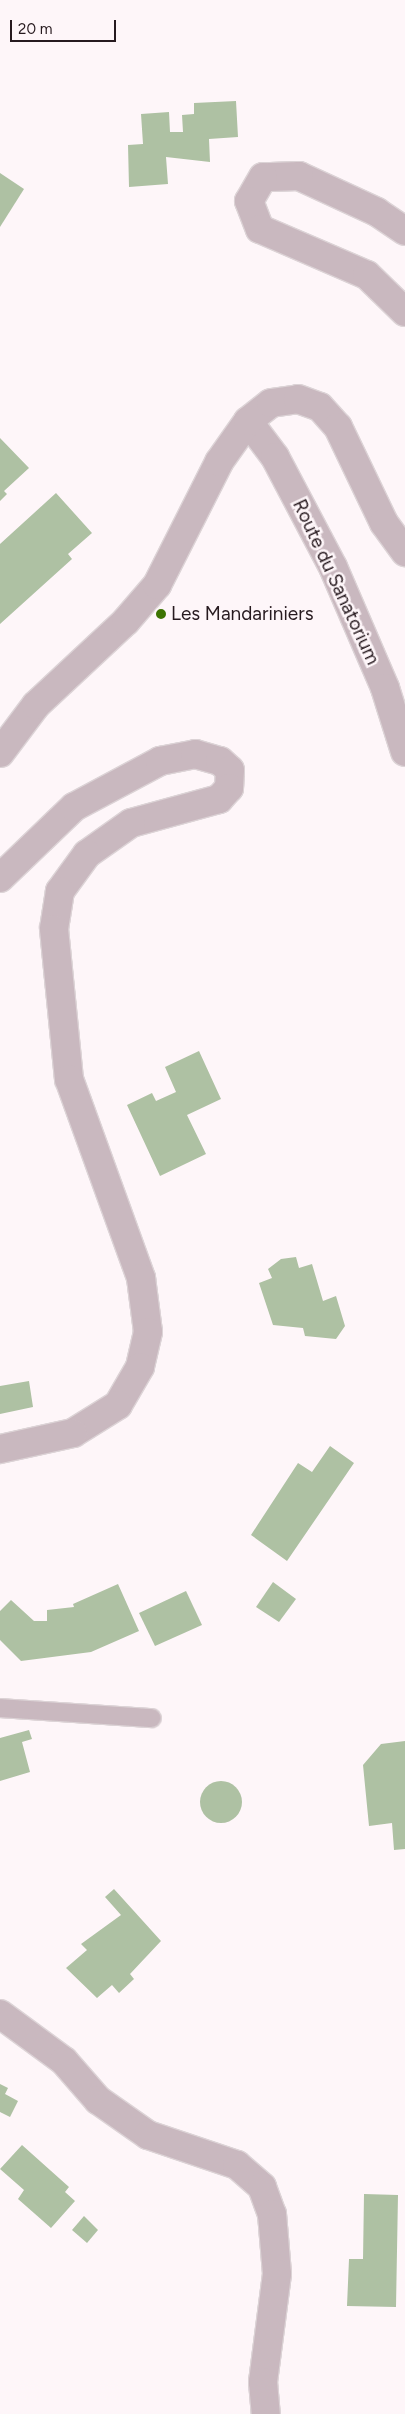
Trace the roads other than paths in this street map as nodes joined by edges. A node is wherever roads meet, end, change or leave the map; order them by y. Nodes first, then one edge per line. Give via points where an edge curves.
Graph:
1 (405, 231) edge
2 (405, 312) edge
3 (248, 420) junction
4 (405, 552) edge
5 (405, 752) edge
6 (0, 753) edge
7 (0, 878) edge
8 (0, 1449) edge
9 (0, 1708) edge
10 (152, 1718) dead end
11 (0, 2014) edge
12 (266, 2414) edge

1 - 2 street via 377,212 299,176 263,177 249,201 260,228 367,275
3 - 4 street via 271,403 298,399 320,407 338,427 384,523
3 - 5 street, Route du Sanatorium via 275,457 333,567 385,688
3 - 6 street via 219,462 157,585 36,705
7 - 8 street via 74,807 160,761 196,754 220,761 230,770 229,788 219,799 131,823 88,854 60,891 54,929 69,1079 141,1278 148,1332 140,1368 118,1405 73,1432
9 - 10 lane
11 - 12 street via 64,2061 98,2100 148,2134 237,2166 262,2187 272,2214 277,2274 263,2382

